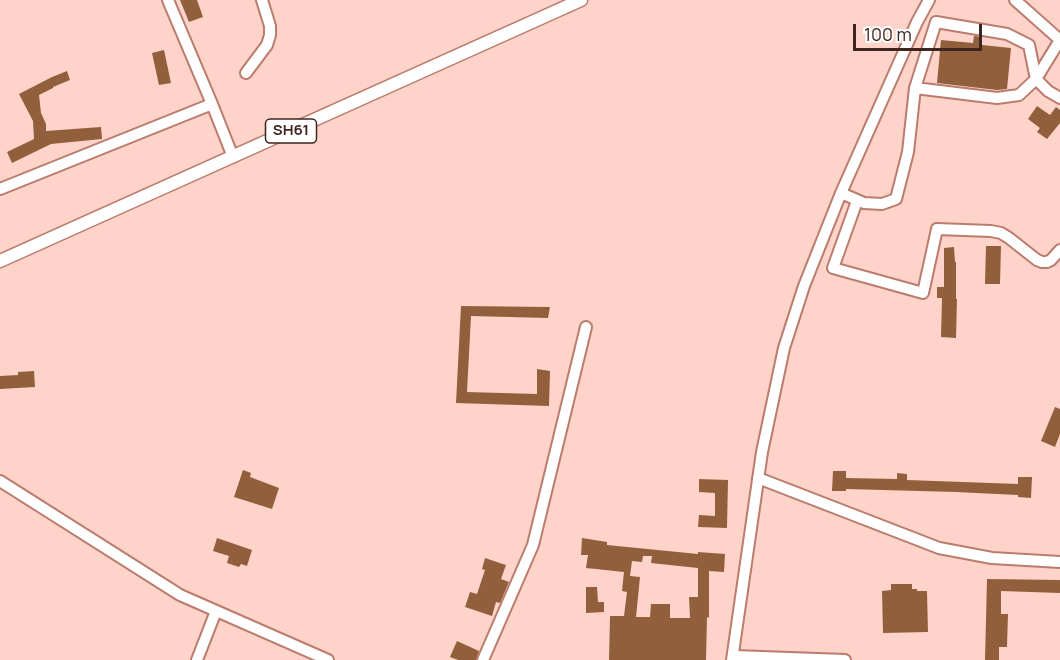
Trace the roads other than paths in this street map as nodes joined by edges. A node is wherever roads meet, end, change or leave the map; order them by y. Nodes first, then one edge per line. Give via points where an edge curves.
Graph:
1 (168, 0) edge
2 (262, 0) edge
3 (581, 0) edge
4 (929, 0) edge
5 (1015, 0) edge
6 (1060, 40) edge
7 (246, 73) dead end
8 (1036, 78) junction
9 (915, 88) junction
10 (1060, 98) edge
11 (212, 104) junction
12 (233, 157) junction
13 (0, 189) edge
14 (841, 193) junction
15 (857, 201) junction
16 (1060, 250) edge
17 (0, 261) edge
18 (586, 327) dead end
19 (758, 478) junction
20 (0, 481) edge
21 (1060, 562) edge
22 (216, 611) junction
23 (733, 658) edge
24 (197, 660) edge
25 (328, 660) edge
26 (483, 660) edge
27 (845, 660) edge

1 - 11 street
2 - 7 street via 270,35
3 - 12 main road, SH61
4 - 14 street
5 - 6 street
6 - 8 street
8 - 9 street via 1019,95 997,98
8 - 9 street via 1029,45 1007,34 936,22
8 - 10 street
9 - 15 street via 908,152 896,198 882,204
11 - 12 street
11 - 13 street
12 - 17 main road, SH61
14 - 15 street
14 - 19 street via 784,348
15 - 16 street via 833,268 923,293 937,230 1001,233 1042,262 1051,260
18 - 26 street via 533,544
19 - 21 street via 939,548 992,558
19 - 23 street
20 - 22 street via 180,595
22 - 24 street
22 - 25 street
23 - 27 street

